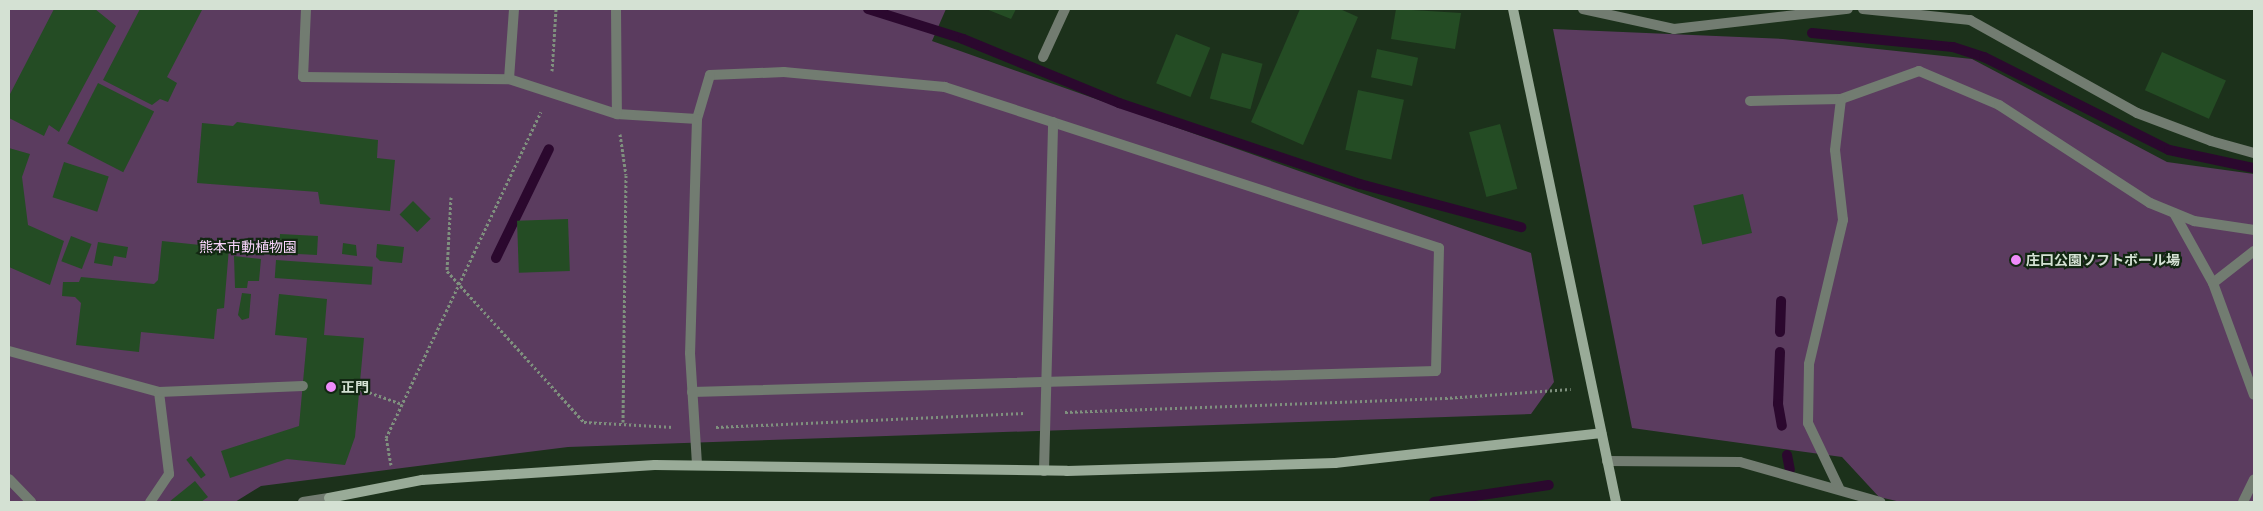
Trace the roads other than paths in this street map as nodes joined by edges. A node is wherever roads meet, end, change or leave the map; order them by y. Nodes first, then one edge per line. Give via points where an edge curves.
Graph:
1 (306, 9) edge
2 (514, 9) edge
3 (616, 9) edge
4 (1065, 9) edge
5 (1513, 9) edge
6 (1583, 9) edge
7 (1848, 9) edge
8 (1863, 9) edge
9 (1043, 57) dead end
10 (509, 79) junction
11 (1842, 99) junction
12 (1750, 102) dead end
13 (617, 114) junction
14 (697, 119) junction
15 (1052, 122) junction
16 (2254, 153) edge
17 (2174, 213) junction
18 (2254, 230) edge
19 (2254, 251) edge
20 (2212, 283) junction
21 (9, 351) edge
22 (1045, 382) junction
23 (302, 386) dead end
24 (159, 392) junction
25 (692, 392) junction
26 (2254, 395) edge
27 (1601, 433) junction
28 (1607, 461) junction
29 (697, 465) junction
30 (1044, 470) junction
31 (9, 479) edge
32 (2254, 480) edge
33 (1839, 488) junction
34 (31, 502) edge
35 (150, 502) edge
36 (302, 502) edge
37 (1616, 502) edge
38 (1880, 502) edge
39 (2243, 502) edge

1 - 10 street via 303,77
2 - 10 street
3 - 13 street
4 - 9 street
5 - 27 street
6 - 7 street via 1674,29
8 - 16 street via 1970,20 2137,112
10 - 13 street
11 - 12 street
11 - 17 street via 1919,70 1999,104 2150,203
11 - 33 street via 1835,150 1843,220 1809,364 1808,423
13 - 14 street
14 - 15 street via 710,75 784,72 945,87
14 - 25 street via 690,353
15 - 22 street
15 - 22 street via 1439,248 1436,371
17 - 18 street via 2194,222
17 - 20 street
19 - 20 street
20 - 26 street
21 - 24 street
22 - 25 street
22 - 30 street
23 - 24 street
24 - 35 street via 169,474
25 - 29 street
27 - 28 street
27 - 30 street via 1334,463
28 - 33 street via 1740,462
28 - 37 street
29 - 30 street
29 - 36 street via 471,476 396,485
31 - 34 street
32 - 39 street
33 - 38 street

